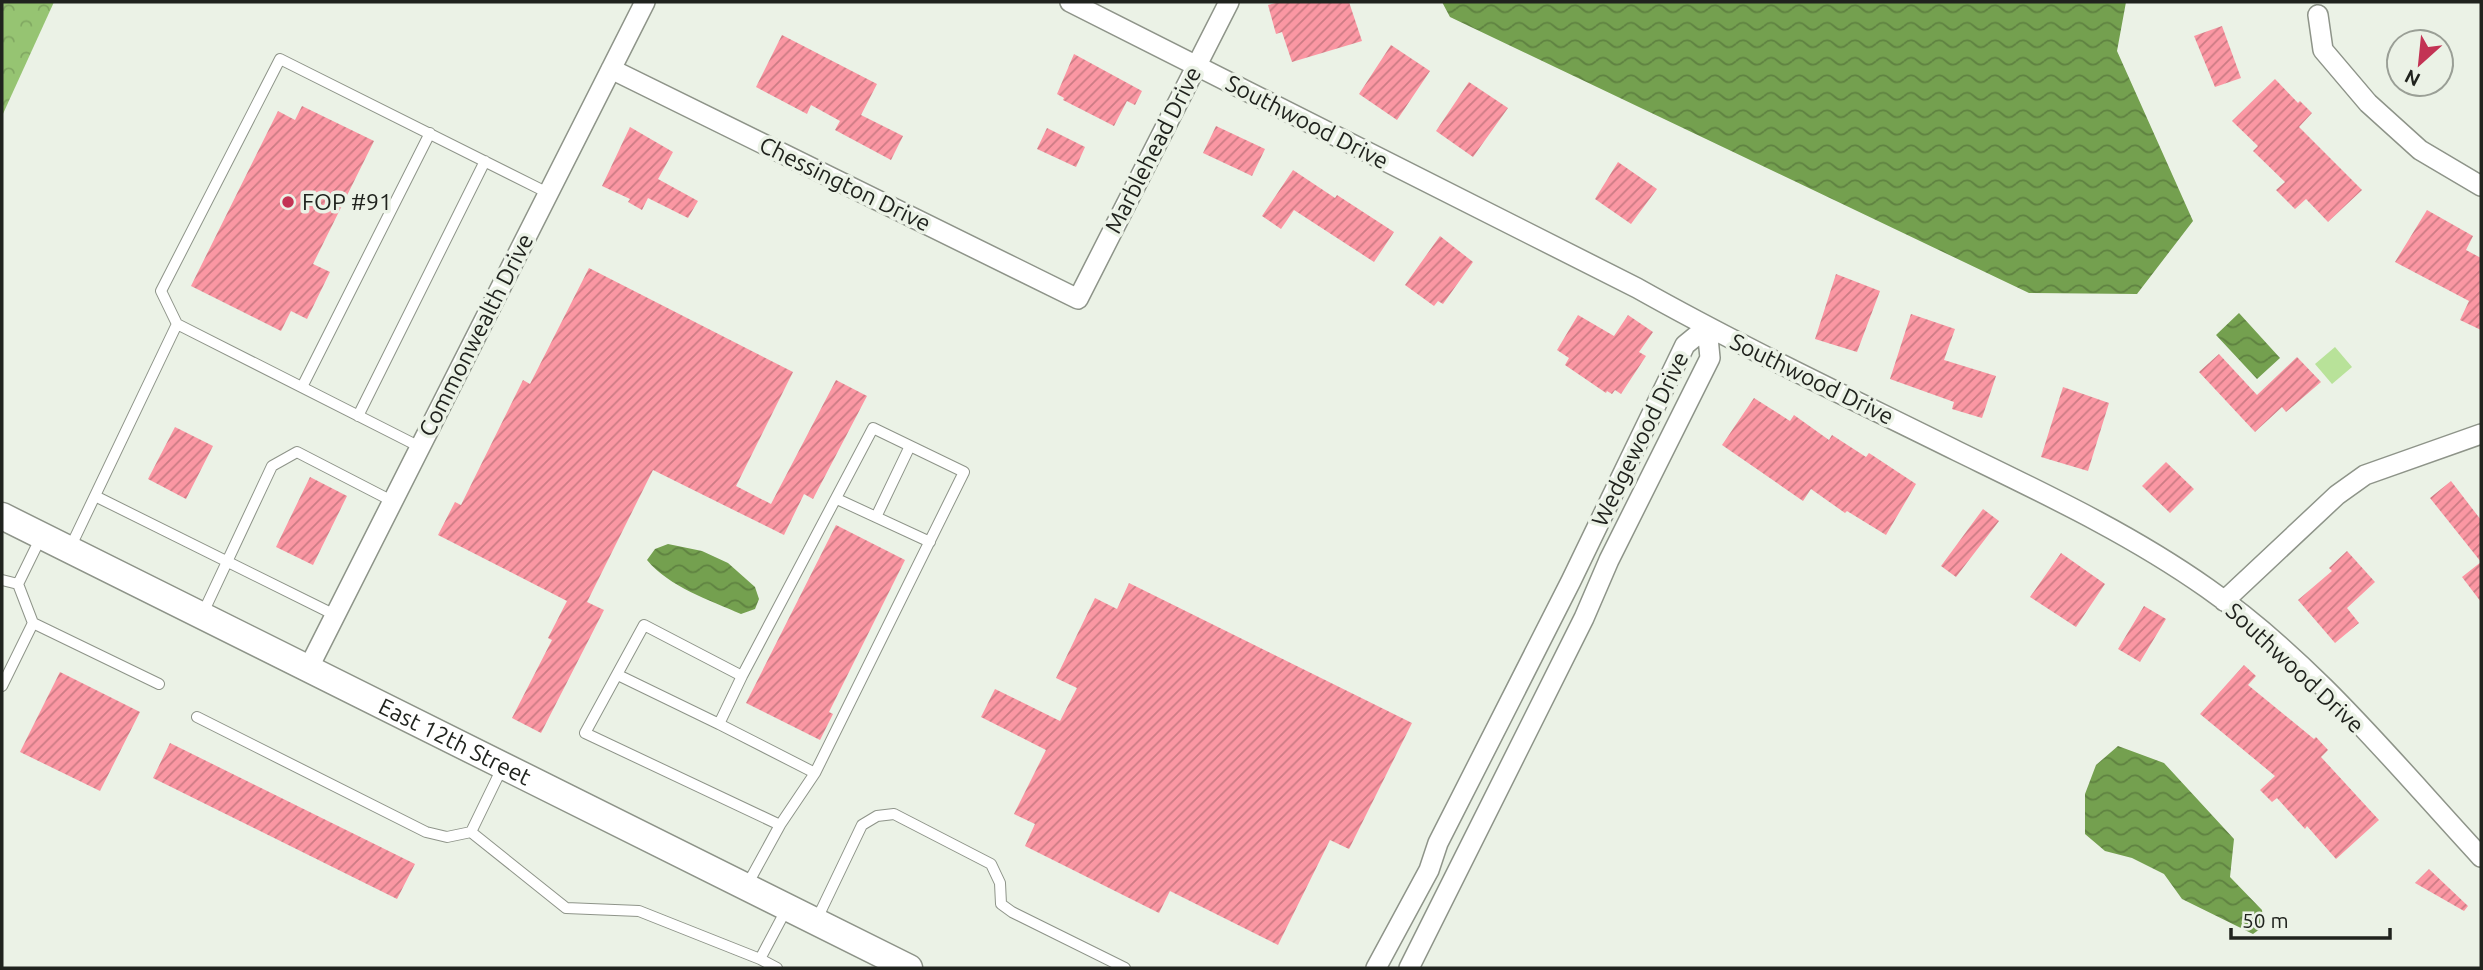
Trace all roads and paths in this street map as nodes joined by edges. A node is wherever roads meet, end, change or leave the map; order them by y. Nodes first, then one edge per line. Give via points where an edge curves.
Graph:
1 (645, 2) edge
2 (1070, 2) edge
3 (1229, 2) edge
4 (2318, 15) dead end
5 (1196, 66) junction
6 (611, 69) junction
7 (430, 133) junction
8 (485, 161) junction
9 (2481, 186) edge
10 (548, 193) junction
11 (1078, 299) joint
12 (177, 324) junction
13 (1707, 327) junction
14 (302, 387) junction
15 (358, 416) junction
16 (2481, 434) edge
17 (910, 446) junction
18 (420, 447) junction
19 (95, 496) junction
20 (837, 499) junction
21 (393, 501) junction
22 (2, 516) edge
23 (876, 517) junction
24 (41, 536) junction
25 (930, 542) junction
26 (69, 550) junction
27 (228, 562) junction
28 (2, 580) edge
29 (18, 584) junction
30 (2224, 601) junction
31 (335, 615) junction
32 (202, 616) junction
33 (33, 622) junction
34 (308, 669) junction
35 (618, 675) junction
36 (742, 676) junction
37 (159, 684) dead end
38 (2, 686) edge
39 (197, 717) dead end
40 (719, 724) junction
41 (503, 765) junction
42 (815, 773) junction
43 (780, 825) junction
44 (471, 832) junction
45 (2481, 857) edge
46 (746, 887) junction
47 (787, 908) junction
48 (815, 922) junction
49 (760, 959) junction
50 (776, 968) edge
51 (909, 968) edge
52 (1125, 968) edge
53 (1376, 968) edge
54 (1409, 968) edge

1 - 6 street, Commonwealth Drive
2 - 5 street, Southwood Drive
3 - 5 street, Marblehead Drive
4 - 9 street via 2323,50 2368,103 2420,150
5 - 11 street, Marblehead Drive
5 - 13 street, Southwood Drive
6 - 10 street, Commonwealth Drive
6 - 11 street, Chessington Drive
7 - 8 lane
7 - 12 lane via 280,59 162,291
7 - 14 lane
8 - 10 lane
8 - 15 lane
10 - 18 street, Commonwealth Drive
12 - 14 lane
12 - 19 lane
13 - 30 street, Southwood Drive via 2117,531
13 - 53 street, Wedgewood Drive via 1685,345 1438,843 1429,870
13 - 54 street, Wedgewood Drive via 1710,358
14 - 15 lane
15 - 18 lane
16 - 30 street via 2365,475 2337,495
17 - 20 lane via 873,428
17 - 23 lane
17 - 25 lane via 964,472
18 - 21 street, Commonwealth Drive
19 - 26 lane
19 - 27 lane
20 - 23 lane
20 - 36 lane
21 - 27 lane via 297,452 272,466
21 - 31 street, Commonwealth Drive
22 - 24 street, East 12th Street
23 - 25 lane
24 - 26 street, East 12th Street
24 - 29 lane
25 - 42 lane
26 - 32 street, East 12th Street
27 - 31 lane
27 - 32 lane
28 - 29 lane
29 - 33 lane
30 - 45 street, Southwood Drive via 2319,684
31 - 34 street, Commonwealth Drive
32 - 34 street, East 12th Street
33 - 37 lane
33 - 38 lane
34 - 41 street, East 12th Street
35 - 36 lane via 644,625
35 - 40 lane
35 - 43 lane via 585,733
36 - 40 lane
39 - 44 lane via 426,832 447,837
40 - 42 lane
41 - 44 lane
41 - 46 street, East 12th Street
42 - 43 lane
43 - 46 lane
44 - 49 lane via 566,908 639,911
46 - 47 street, East 12th Street
47 - 48 street, East 12th Street
47 - 49 lane
48 - 51 street, East 12th Street
48 - 52 lane via 862,825 877,816 894,814 991,864 1000,883 1001,904 1012,912
49 - 50 lane

